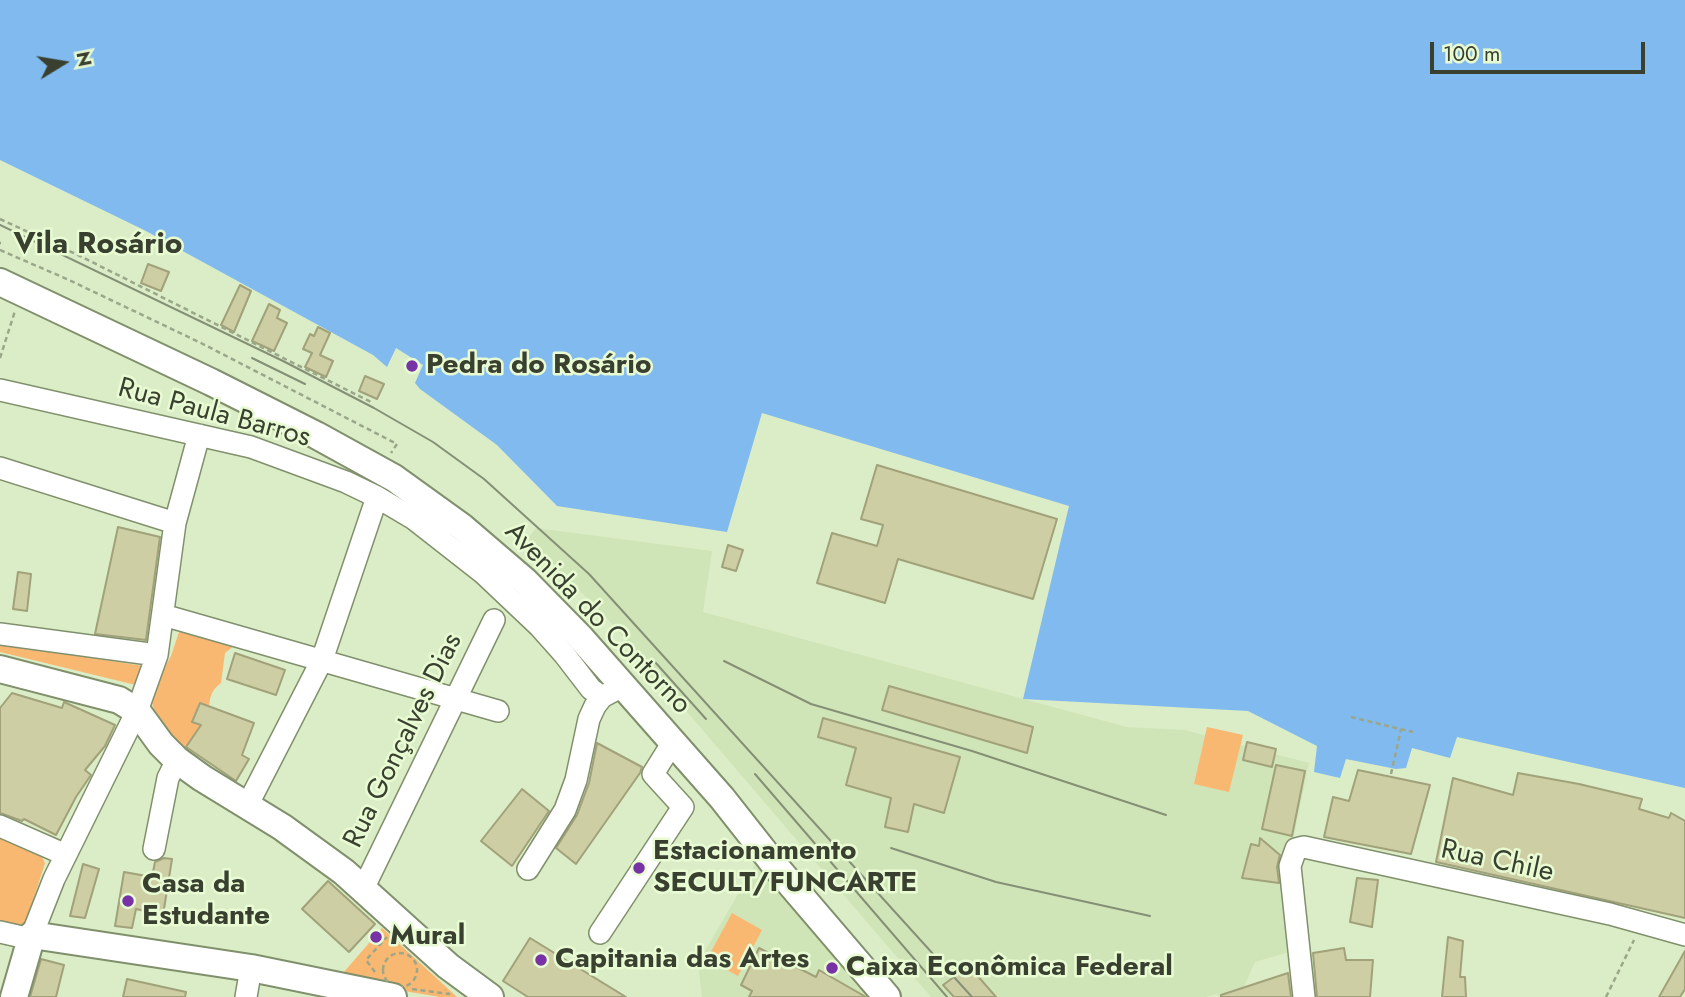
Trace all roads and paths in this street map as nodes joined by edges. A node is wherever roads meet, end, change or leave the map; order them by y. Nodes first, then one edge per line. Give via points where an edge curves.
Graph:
1 (0, 219) edge
2 (0, 250) edge
3 (11, 287) edge
4 (0, 358) edge
5 (2, 396) edge
6 (371, 402) dead end
7 (199, 435) junction
8 (391, 453) dead end
9 (0, 468) edge
10 (377, 497) junction
11 (175, 523) junction
12 (163, 615) junction
13 (494, 620) dead end
14 (0, 634) edge
15 (157, 655) junction
16 (322, 660) junction
17 (0, 669) edge
18 (611, 690) junction
19 (456, 698) junction
20 (137, 711) junction
21 (498, 711) dead end
22 (1351, 717) dead end
23 (1401, 729) junction
24 (1413, 732) dead end
25 (673, 742) junction
26 (177, 760) junction
27 (1391, 774) dead end
28 (248, 804) junction
29 (0, 826) edge
30 (154, 849) dead end
31 (66, 855) junction
32 (528, 869) dead end
33 (363, 887) junction
34 (1642, 923) junction
35 (0, 932) edge
36 (600, 933) dead end
37 (1685, 935) edge
38 (32, 937) junction
39 (387, 937) dead end
40 (396, 945) dead end
41 (406, 953) junction
42 (415, 961) junction
43 (251, 968) junction
44 (423, 969) dead end
45 (440, 986) dead end
46 (393, 989) edge
47 (881, 995) edge
48 (14, 997) edge
49 (246, 997) edge
50 (490, 997) edge
51 (1304, 997) edge
52 (1606, 997) edge

1 - 6 path
2 - 8 path via 335,410 397,444
3 - 4 path
3 - 18 main road, Avenida do Contorno via 211,382 394,478 524,581 580,637
5 - 7 street, Rua Paula Barros
7 - 10 street, Rua Paula Barros via 251,447
7 - 11 street
9 - 11 street
10 - 16 street
10 - 18 street, Rua Paula Barros via 414,519 483,573 540,627 591,689
11 - 12 street
12 - 15 street
12 - 16 street
13 - 19 street, Rua Gonçalves Dias
14 - 15 street
15 - 20 street
16 - 19 street
16 - 28 street
17 - 20 main road via 108,696
18 - 25 main road, Avenida do Contorno
18 - 32 street via 594,706 589,719 565,810
19 - 21 street
19 - 33 street, Rua Gonçalves Dias
20 - 26 main road
20 - 31 street
22 - 23 path
23 - 24 path
23 - 27 path
25 - 36 street via 653,774 683,807
25 - 47 main road, Avenida do Contorno
26 - 28 main road
26 - 30 street via 168,778
28 - 33 main road
29 - 31 street
31 - 38 street
33 - 50 main road
34 - 37 street, Rua Chile
34 - 51 street, Rua Chile via 1304,847 1296,849 1290,866
34 - 52 path
35 - 38 street
38 - 43 main road
38 - 48 main road
39 - 46 path via 366,960
40 - 41 path
41 - 42 path
41 - 46 path via 394,953 385,961 383,972
42 - 44 path
42 - 46 path via 416,977 409,985
43 - 46 main road
43 - 49 street
45 - 46 path via 449,994

